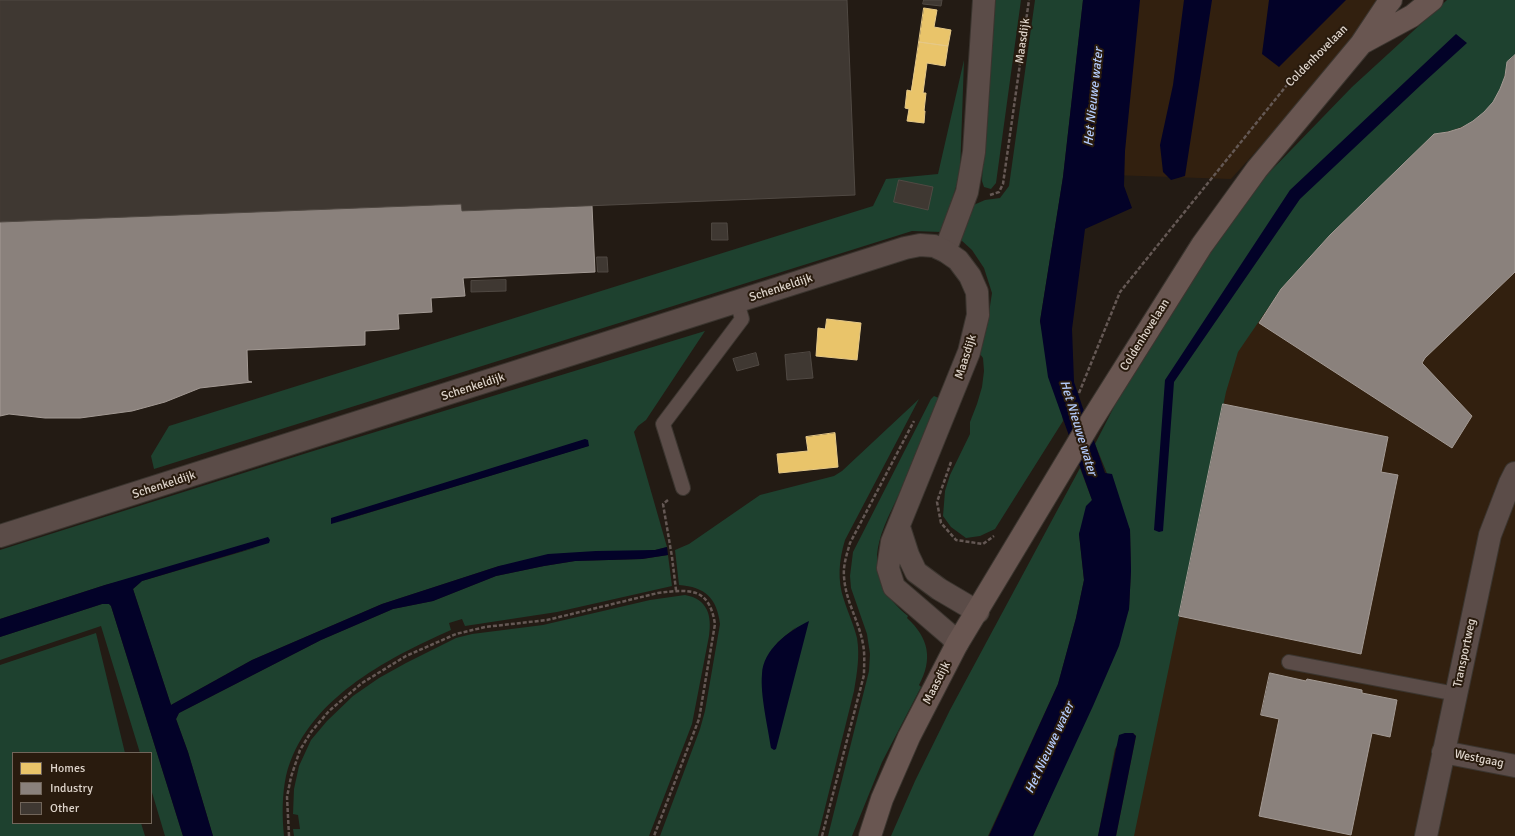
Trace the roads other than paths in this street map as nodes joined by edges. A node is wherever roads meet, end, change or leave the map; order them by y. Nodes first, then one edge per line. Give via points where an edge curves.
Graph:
1 (984, 0) edge
2 (1391, 0) edge
3 (1432, 0) edge
4 (1361, 44) junction
5 (945, 251) junction
6 (737, 302) junction
7 (1515, 474) edge
8 (683, 488) road end
9 (899, 527) junction
10 (0, 536) edge
11 (978, 612) junction
12 (957, 644) junction
13 (1289, 662) dead end
14 (1456, 694) junction
15 (1443, 752) junction
16 (1515, 766) edge
17 (870, 836) edge
18 (1426, 836) edge

1 - 5 street via 974,152 967,192
2 - 4 main road, Coldenhovelaan
3 - 4 main road, Coldenhovelaan via 1412,16
4 - 11 main road, Coldenhovelaan via 1257,169 1202,245 1072,452
5 - 6 street, Schenkeldijk via 934,246 905,248
5 - 9 street, Maasdijk via 958,260 970,276 976,292 978,315 969,352
6 - 8 lane via 742,319 663,424
6 - 10 street, Schenkeldijk
7 - 14 street, Transportweg via 1490,535
9 - 11 street via 916,572 939,590
9 - 12 street, Maasdijk via 892,542 888,568 894,587
11 - 12 main road, Coldenhovelaan
12 - 17 main road, Maasdijk via 909,737 882,799
13 - 14 lane
14 - 15 street, Transportweg
15 - 16 street, Westgaag
15 - 18 street, Transportweg

